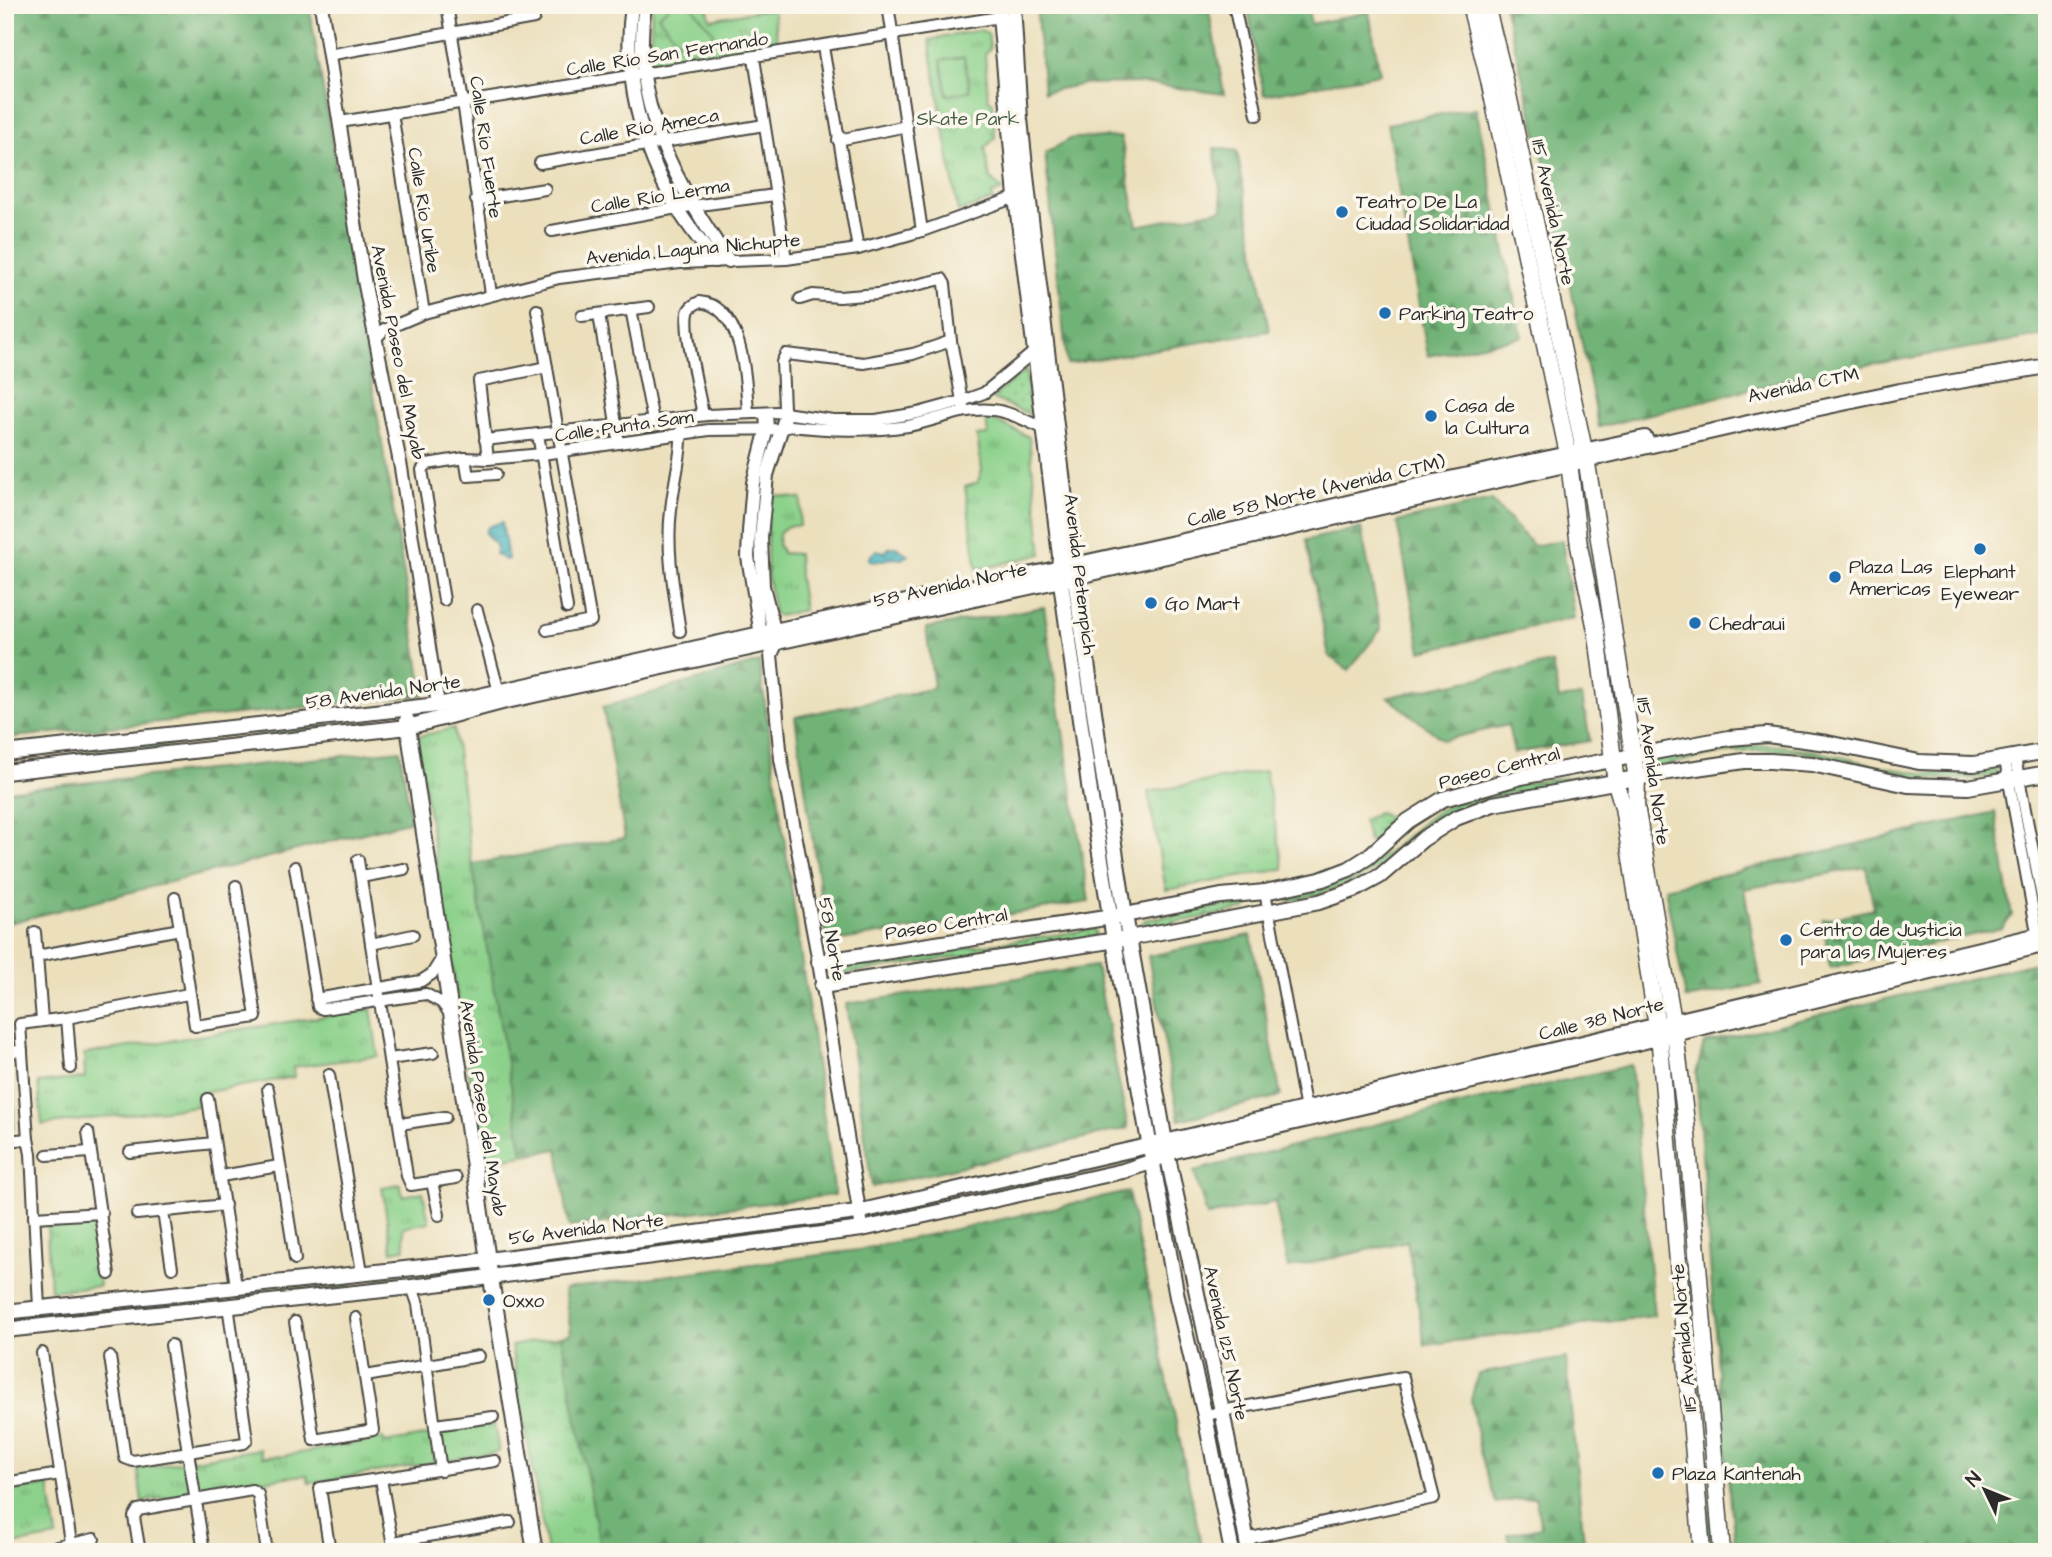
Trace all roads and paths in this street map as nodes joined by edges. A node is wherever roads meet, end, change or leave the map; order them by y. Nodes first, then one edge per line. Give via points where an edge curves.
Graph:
1 (321, 5) edge
2 (447, 5) edge
3 (632, 5) edge
4 (645, 5) edge
5 (888, 5) edge
6 (1013, 5) edge
7 (1234, 5) edge
8 (1470, 5) edge
9 (1486, 5) edge
10 (999, 11) edge
11 (534, 18) dead end
12 (453, 34) junction
13 (892, 34) junction
14 (824, 47) junction
15 (328, 55) junction
16 (754, 58) junction
17 (636, 75) junction
18 (463, 102) junction
19 (392, 113) junction
20 (1257, 115) dead end
21 (340, 122) junction
22 (764, 125) junction
23 (907, 126) junction
24 (838, 140) junction
25 (653, 143) junction
26 (540, 163) dead end
27 (545, 189) dead end
28 (775, 195) junction
29 (1016, 197) junction
30 (476, 200) junction
31 (691, 206) junction
32 (677, 208) junction
33 (552, 231) dead end
34 (922, 231) junction
35 (858, 248) junction
36 (786, 259) junction
37 (722, 261) junction
38 (491, 294) junction
39 (800, 299) dead end
40 (649, 307) dead end
41 (631, 309) junction
42 (537, 310) dead end
43 (424, 313) junction
44 (599, 314) junction
45 (582, 316) dead end
46 (377, 337) junction
47 (951, 341) junction
48 (1035, 351) junction
49 (2047, 357) edge
50 (2047, 366) edge
51 (547, 367) junction
52 (963, 407) junction
53 (748, 413) junction
54 (766, 414) junction
55 (786, 414) junction
56 (703, 415) junction
57 (681, 418) junction
58 (653, 421) junction
59 (617, 425) junction
60 (767, 428) junction
61 (1043, 428) junction
62 (782, 429) junction
63 (559, 432) junction
64 (538, 434) junction
65 (683, 436) junction
66 (485, 440) junction
67 (619, 443) junction
68 (562, 452) junction
69 (542, 454) junction
70 (466, 458) junction
71 (1576, 458) junction
72 (488, 459) junction
73 (496, 474) dead end
74 (754, 556) junction
75 (1067, 572) junction
76 (444, 600) dead end
77 (567, 608) dead end
78 (477, 610) dead end
79 (547, 630) dead end
80 (680, 631) dead end
81 (770, 642) junction
82 (499, 692) junction
83 (438, 705) junction
84 (405, 710) junction
85 (408, 727) junction
86 (207, 731) junction
87 (209, 749) junction
88 (2047, 751) edge
89 (13, 752) edge
90 (1632, 757) junction
91 (2010, 759) junction
92 (1614, 760) junction
93 (22, 770) junction
94 (5, 772) edge
95 (2047, 774) edge
96 (1637, 779) junction
97 (2015, 780) junction
98 (1616, 783) junction
99 (358, 860) dead end
100 (295, 867) dead end
101 (404, 869) dead end
102 (360, 877) junction
103 (236, 886) dead end
104 (1265, 892) junction
105 (175, 898) dead end
106 (1268, 913) junction
107 (1118, 916) junction
108 (2047, 923) edge
109 (180, 929) junction
110 (35, 932) dead end
111 (413, 935) dead end
112 (1122, 939) junction
113 (2043, 939) edge
114 (371, 944) junction
115 (37, 956) junction
116 (442, 958) junction
117 (819, 962) junction
118 (822, 986) junction
119 (414, 989) junction
120 (188, 994) junction
121 (380, 994) junction
122 (67, 1018) junction
123 (452, 1018) junction
124 (42, 1021) junction
125 (1666, 1029) junction
126 (22, 1051) junction
127 (8, 1052) edge
128 (433, 1053) dead end
129 (389, 1059) junction
130 (71, 1068) dead end
131 (329, 1075) dead end
132 (268, 1089) dead end
133 (208, 1099) dead end
134 (1307, 1113) junction
135 (445, 1117) dead end
136 (400, 1124) junction
137 (88, 1132) dead end
138 (28, 1139) junction
139 (10, 1141) edge
140 (214, 1143) junction
141 (1159, 1150) junction
142 (130, 1152) dead end
143 (90, 1153) junction
144 (47, 1155) dead end
145 (279, 1166) junction
146 (1123, 1171) junction
147 (221, 1176) junction
148 (456, 1178) dead end
149 (432, 1182) junction
150 (225, 1205) junction
151 (163, 1212) junction
152 (858, 1212) junction
153 (102, 1213) junction
154 (137, 1214) dead end
155 (439, 1215) dead end
156 (39, 1217) junction
157 (862, 1229) junction
158 (1164, 1230) junction
159 (295, 1259) dead end
160 (488, 1260) junction
161 (172, 1268) dead end
162 (362, 1272) junction
163 (109, 1274) dead end
164 (491, 1278) junction
165 (231, 1286) junction
166 (412, 1287) junction
167 (365, 1291) junction
168 (115, 1299) junction
169 (228, 1305) junction
170 (39, 1307) junction
171 (5, 1312) edge
172 (116, 1317) junction
173 (356, 1318) dead end
174 (295, 1322) dead end
175 (5, 1331) edge
176 (171, 1345) dead end
177 (42, 1353) dead end
178 (479, 1356) dead end
179 (110, 1357) dead end
180 (426, 1366) junction
181 (366, 1376) junction
182 (1709, 1409) junction
183 (1222, 1410) junction
184 (1691, 1411) junction
185 (1205, 1416) junction
186 (493, 1417) dead end
187 (435, 1425) junction
188 (188, 1451) junction
189 (495, 1461) dead end
190 (442, 1471) junction
191 (60, 1474) junction
192 (381, 1479) junction
193 (5, 1483) edge
194 (196, 1500) junction
195 (510, 1522) dead end
196 (94, 1539) dead end
197 (71, 1543) junction
198 (1248, 1545) edge
199 (393, 1547) edge
200 (35, 1552) edge
201 (140, 1552) edge
202 (204, 1552) edge
203 (267, 1552) edge
204 (330, 1552) edge
205 (535, 1552) edge
206 (1232, 1552) edge
207 (1702, 1552) edge
208 (1722, 1552) edge

1 - 15 street, Avenida Paseo del Mayab
2 - 12 street, Calle Río Fuerte
3 - 17 street via 628,29
4 - 17 street
5 - 13 street
6 - 75 main road, Avenida Petempich via 1020,119
7 - 20 street
8 - 71 main road, 115 Avenida Norte
9 - 71 main road, 115 Avenida Norte via 1504,76
10 - 13 street, Calle Río San Fernando
10 - 29 main road, Avenida Petempich
11 - 12 street
12 - 15 street
12 - 18 street, Calle Río Fuerte
13 - 14 street, Calle Río San Fernando
13 - 23 street
14 - 16 street, Calle Río San Fernando
14 - 24 street
15 - 21 street, Avenida Paseo del Mayab
16 - 17 street, Calle Río San Fernando
16 - 22 street
17 - 18 street, Calle Río San Fernando
17 - 25 street
18 - 19 street, Calle Río San Fernando
18 - 30 street, Calle Río Fuerte
19 - 21 street, Calle Río San Fernando
19 - 43 street, Calle Río Uribe
21 - 46 street, Avenida Paseo del Mayab
22 - 25 street, Calle Río Ameca
22 - 28 street
23 - 24 street
23 - 34 street
24 - 35 street
25 - 26 street, Calle Río Ameca
25 - 31 street
25 - 32 street
27 - 30 street
28 - 31 street, Calle Río Lerma
28 - 36 street
29 - 34 street, Avenida Laguna Nichupte
29 - 48 main road, Avenida Petempich
30 - 38 street, Calle Río Fuerte
31 - 32 street, Calle Río Lerma
31 - 37 street
32 - 33 street, Calle Río Lerma
32 - 37 street
34 - 35 street, Avenida Laguna Nichupte
35 - 36 street, Avenida Laguna Nichupte
36 - 37 street, Avenida Laguna Nichupte
37 - 38 street, Avenida Laguna Nichupte via 559,278
38 - 43 street, Avenida Laguna Nichupte
39 - 47 street via 878,294 942,279
40 - 41 street
41 - 44 street
41 - 58 street
42 - 51 street
43 - 46 street, Avenida Laguna Nichupte
44 - 45 street
44 - 59 street
46 - 83 street, Avenida Paseo del Mayab
47 - 52 street
47 - 55 street via 914,354 864,363 786,354 782,362
48 - 52 street, Calle Punta Sam
48 - 61 main road, Avenida Petempich
49 - 71 main road, Avenida CTM via 1898,383
50 - 71 main road, Avenida CTM via 1900,391
51 - 63 street
51 - 66 street via 479,381
52 - 55 street, Calle Punta Sam via 876,419
52 - 61 street, Calle Punta Sam via 993,410
52 - 62 street, Calle Punta Sam via 928,422 877,430
53 - 54 street, Calle Punta Sam
53 - 56 street, Calle Punta Sam
53 - 56 street via 744,362 731,324 714,306 699,302 688,312 688,328
54 - 55 street, Calle Punta Sam
54 - 60 street, 58 Norte
55 - 62 street, 58 Norte
56 - 57 street, Calle Punta Sam
57 - 58 street, Calle Punta Sam
57 - 65 street
58 - 59 street, Calle Punta Sam
59 - 63 street, Calle Punta Sam
59 - 67 street
60 - 62 street, Calle Punta Sam
60 - 65 street, Calle Punta Sam via 709,430
60 - 74 street, 58 Norte via 753,483
61 - 75 main road, Avenida Petempich via 1060,556
62 - 74 street, 58 Norte via 767,475
63 - 64 street, Calle Punta Sam
63 - 68 street
64 - 66 street, Calle Punta Sam
64 - 69 street
65 - 67 street, Calle Punta Sam
65 - 80 street via 670,513 671,570
66 - 72 street
67 - 68 street, Calle Punta Sam
68 - 69 street, Calle Punta Sam
68 - 79 street via 591,621
69 - 72 street, Calle Punta Sam
69 - 77 street
70 - 72 street, Calle Punta Sam
70 - 73 street via 468,477
70 - 76 street, Calle Punta Sam via 426,464 422,470
71 - 75 main road, Calle 58 Norte (Avenida CTM)
71 - 90 main road, 115 Avenida Norte
71 - 92 main road, 115 Avenida Norte via 1579,546
74 - 81 street, 58 Norte
75 - 81 main road, 58 Avenida Norte
75 - 107 main road, Avenida Petempich
78 - 82 street
81 - 82 main road, 58 Avenida Norte
81 - 85 main road, 58 Avenida Norte
81 - 117 street, 58 Norte via 781,759
82 - 83 main road, 58 Avenida Norte
83 - 84 main road, 58 Avenida Norte
84 - 85 main road, Avenida Paseo del Mayab
84 - 86 main road, 58 Avenida Norte
85 - 87 main road, 58 Avenida Norte
85 - 116 main road, Avenida Paseo del Mayab
86 - 87 main road
86 - 89 main road, 58 Avenida Norte
87 - 93 main road, 58 Avenida Norte
88 - 91 main road, Paseo Central
89 - 93 main road
90 - 91 main road, Paseo Central via 1729,738 1767,736 1919,762 1974,764
90 - 92 main road, Paseo Central
90 - 96 main road, 115 Avenida Norte
91 - 97 street
92 - 98 main road, 115 Avenida Norte
92 - 104 main road, Paseo Central via 1521,777 1443,799 1349,869
93 - 94 main road, 58 Avenida Norte
95 - 97 main road, Paseo Central
96 - 97 main road, Paseo Central via 1770,761 1812,764 1908,785 1968,787
96 - 98 main road, Paseo Central
96 - 125 main road, 115 Avenida Norte via 1636,805
97 - 108 street
97 - 113 street
98 - 106 main road, Paseo Central via 1493,804 1456,818 1380,876 1353,890
98 - 125 main road, 115 Avenida Norte
99 - 102 street
100 - 121 street via 316,999
101 - 102 street
102 - 114 street
103 - 120 street via 256,1017 195,1026
104 - 106 street
104 - 107 main road, Paseo Central
105 - 109 street
106 - 112 main road, Paseo Central
106 - 134 street
107 - 112 main road, Avenida Petempich
107 - 117 main road, Paseo Central
109 - 115 street
109 - 120 street
110 - 115 street
111 - 114 street
112 - 118 main road, Paseo Central
112 - 141 main road, Avenida Petempich
113 - 125 main road, Calle 38 Norte
114 - 121 street
115 - 124 street
116 - 119 street
116 - 123 main road, Avenida Paseo del Mayab
117 - 118 street, 58 Norte
118 - 152 street, 58 Norte
119 - 121 street
119 - 123 street via 442,1003
120 - 122 street
121 - 129 street
122 - 124 street
122 - 130 street
123 - 160 main road, Avenida Paseo del Mayab
124 - 126 street via 20,1024
125 - 134 main road, Calle 38 Norte
125 - 182 main road, 115 Avenida Norte via 1686,1122
125 - 184 main road, 115 Avenida Norte
126 - 127 street
126 - 138 street
128 - 129 street
129 - 136 street
131 - 162 street
132 - 145 street
133 - 140 street
134 - 141 main road, Calle 38 Norte
135 - 136 street
136 - 149 street via 411,1185
137 - 143 street
138 - 139 street
138 - 156 street
140 - 142 street
140 - 147 street
141 - 146 main road, 56 Avenida Norte
141 - 152 main road, 56 Avenida Norte
141 - 158 main road, Avenida 125 Norte
141 - 183 main road, Avenida 125 Norte
143 - 144 street
143 - 153 street
145 - 147 street
145 - 159 street
146 - 157 main road, 56 Avenida Norte
146 - 158 main road via 1145,1172 1157,1221
147 - 150 street
148 - 149 street
149 - 155 street
150 - 151 street
150 - 165 street
151 - 154 street
151 - 161 street
152 - 157 street, 58 Norte
152 - 160 main road, 56 Avenida Norte
153 - 156 street
153 - 163 street
156 - 170 street
157 - 164 main road, 56 Avenida Norte
158 - 185 main road, Avenida 125 Norte
160 - 162 main road, 56 Avenida Norte
160 - 164 main road, Avenida Paseo del Mayab
162 - 165 main road, 56 Avenida Norte
162 - 167 main road
164 - 166 main road, 56 Avenida Norte
164 - 205 main road, Avenida Paseo del Mayab
165 - 168 main road, 56 Avenida Norte
165 - 169 main road
166 - 167 main road, 56 Avenida Norte
166 - 180 street
167 - 169 main road, 56 Avenida Norte
168 - 170 main road, 56 Avenida Norte
168 - 172 main road
169 - 172 main road, 56 Avenida Norte
169 - 188 street via 247,1440
170 - 171 main road, 56 Avenida Norte
172 - 175 main road, 56 Avenida Norte
173 - 181 street
174 - 181 street via 314,1440 373,1430
176 - 188 street
177 - 191 street
178 - 180 street
179 - 188 street via 125,1458 133,1461
180 - 181 street
180 - 187 street
182 - 184 main road
182 - 208 main road, 115 Avenida Norte
183 - 185 street
183 - 198 main road, Avenida 125 Norte
183 - 198 street via 1402,1377 1434,1498
184 - 207 main road, 115 Avenida Norte
185 - 206 main road, Avenida 125 Norte
186 - 187 street
187 - 190 street
188 - 194 street
189 - 190 street
190 - 192 street
191 - 193 street
191 - 197 street
192 - 199 street
192 - 204 street via 320,1488
194 - 201 street via 138,1510 134,1517
194 - 202 street
194 - 203 street via 252,1490 258,1494
195 - 199 street
196 - 197 street
197 - 200 street

